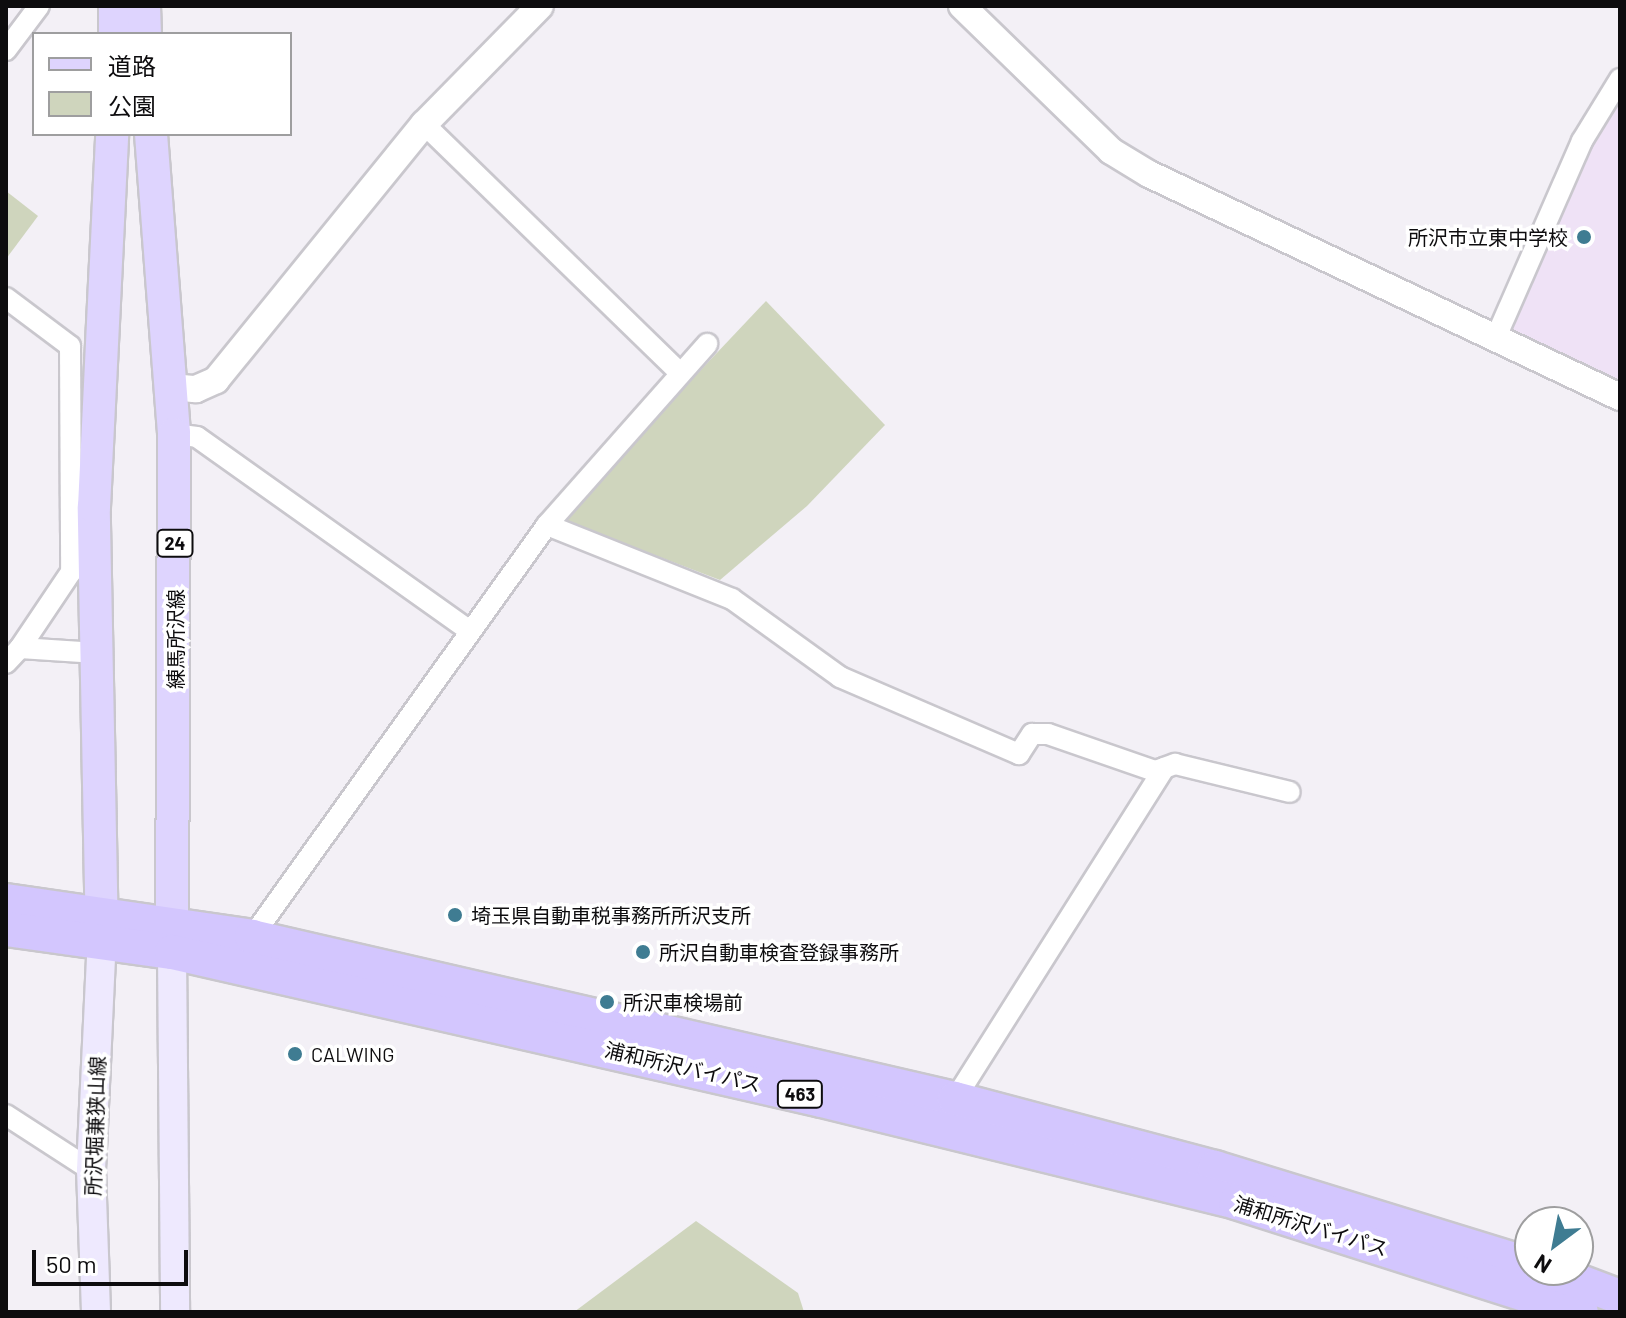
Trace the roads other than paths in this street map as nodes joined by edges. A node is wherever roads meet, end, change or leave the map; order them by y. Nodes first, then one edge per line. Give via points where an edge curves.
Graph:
1 (39, 6) edge
2 (115, 6) edge
3 (144, 6) edge
4 (540, 6) edge
5 (962, 6) edge
6 (115, 32) edge
7 (145, 32) edge
8 (6, 50) edge
9 (1620, 79) edge
10 (424, 124) junction
11 (112, 136) edge
12 (151, 136) edge
13 (6, 298) edge
14 (1496, 337) junction
15 (707, 344) dead end
16 (680, 373) junction
17 (171, 387) junction
18 (1620, 397) edge
19 (174, 434) junction
20 (547, 525) junction
21 (470, 631) junction
22 (97, 653) junction
23 (13, 655) edge
24 (1164, 768) junction
25 (1290, 792) dead end
26 (6, 901) edge
27 (101, 926) junction
28 (6, 929) edge
29 (172, 936) junction
30 (252, 937) junction
31 (955, 1099) junction
32 (6, 1115) edge
33 (91, 1170) junction
34 (1514, 1260) edge
35 (1591, 1286) edge
36 (1620, 1297) edge
37 (96, 1312) edge
38 (175, 1312) edge
39 (1581, 1312) edge

1 - 8 street
2 - 6 main road
3 - 7 main road
4 - 10 street
5 - 14 street via 1111,151
9 - 14 street via 1582,141
10 - 16 street
10 - 17 street via 216,380 196,389
11 - 22 main road via 98,367
12 - 17 main road, 練馬所沢線 / 24
13 - 23 street via 70,346 71,572
14 - 18 street
15 - 16 street
16 - 20 street
17 - 19 main road, 練馬所沢線 / 24
19 - 21 street via 197,437
19 - 29 main road, 練馬所沢線 / 24
20 - 21 street
20 - 24 street via 732,599 840,677 1019,754 1032,734 1048,734 1155,771
21 - 30 street
22 - 23 street
22 - 27 main road
24 - 25 street via 1175,764
24 - 31 street
26 - 27 highway, 浦和所沢バイパス / 463
27 - 28 highway, 浦和所沢バイパス / 463
27 - 29 highway, 浦和所沢バイパス / 463
27 - 33 main road, 所沢堀兼狭山線
29 - 30 highway, 浦和所沢バイパス / 463
29 - 38 main road
29 - 39 highway, 浦和所沢バイパス / 463 via 500,1024 1236,1202
30 - 31 highway, 浦和所沢バイパス / 463
31 - 34 highway, 浦和所沢バイパス / 463 via 1215,1168
32 - 33 street
33 - 37 main road, 所沢堀兼狭山線
35 - 36 highway

